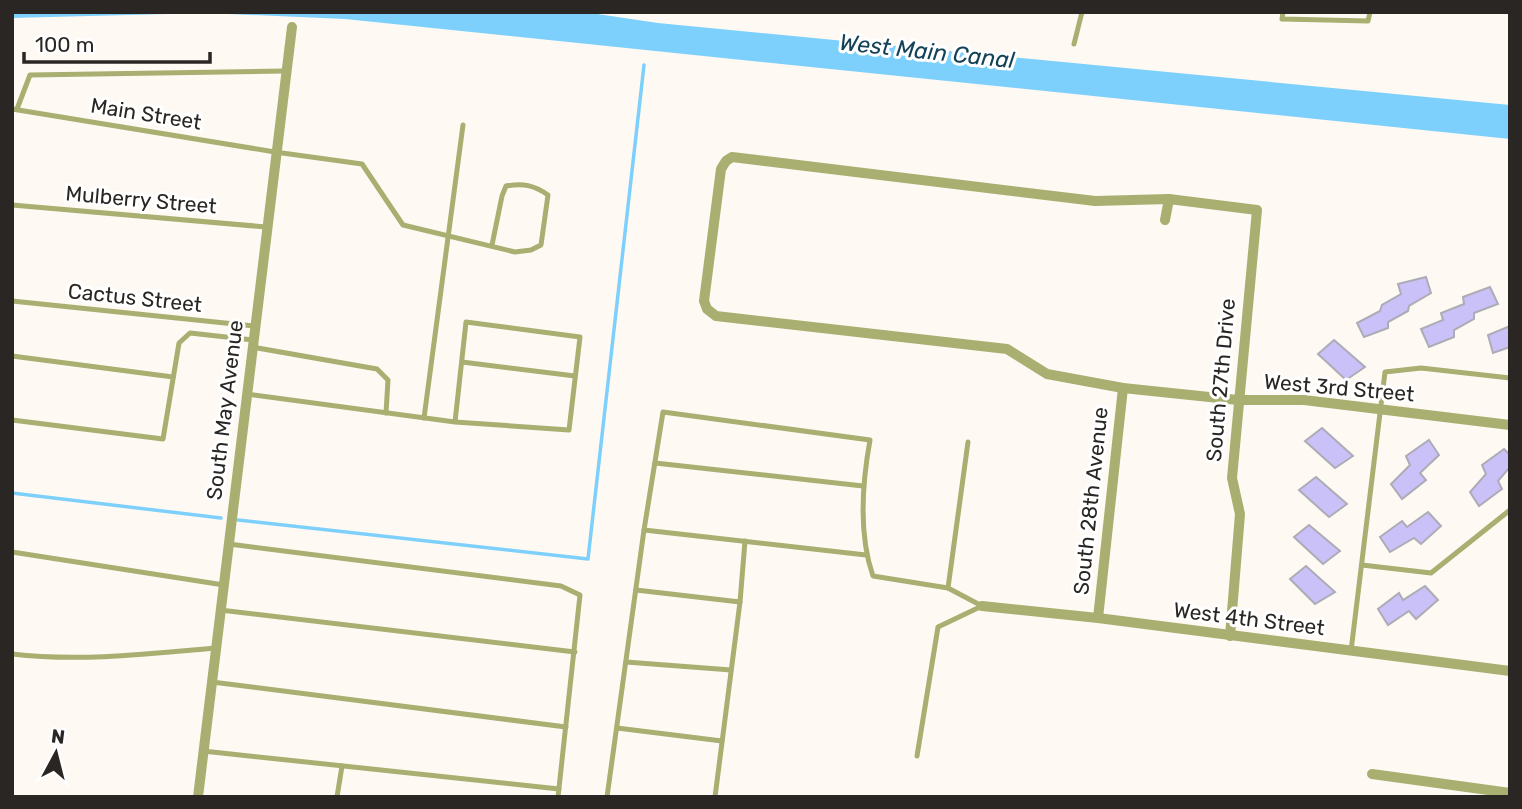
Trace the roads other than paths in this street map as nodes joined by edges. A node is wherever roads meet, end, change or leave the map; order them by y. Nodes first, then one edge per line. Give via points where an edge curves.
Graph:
1 (1082, 12) edge
2 (1283, 12) edge
3 (1370, 12) edge
4 (292, 27) dead end
5 (1074, 44) dead end
6 (286, 71) junction
7 (14, 109) edge
8 (463, 125) dead end
9 (275, 152) junction
10 (1169, 199) junction
11 (12, 205) edge
12 (1165, 220) dead end
13 (266, 227) junction
14 (448, 235) junction
15 (492, 245) junction
16 (12, 301) edge
17 (254, 326) junction
18 (253, 343) junction
19 (12, 357) edge
20 (462, 362) junction
21 (575, 376) junction
22 (173, 377) junction
23 (1510, 378) edge
24 (1123, 388) junction
25 (246, 394) junction
26 (1238, 400) junction
27 (1381, 410) junction
28 (386, 413) junction
29 (424, 418) junction
30 (12, 420) edge
31 (455, 422) junction
32 (1510, 425) edge
33 (968, 442) dead end
34 (655, 463) junction
35 (863, 486) junction
36 (1510, 510) edge
37 (644, 530) junction
38 (745, 541) junction
39 (229, 544) junction
40 (12, 552) edge
41 (866, 555) junction
42 (1362, 565) junction
43 (223, 585) junction
44 (948, 588) junction
45 (636, 590) junction
46 (740, 602) junction
47 (982, 606) junction
48 (220, 610) junction
49 (1098, 618) junction
50 (1230, 636) junction
51 (216, 648) junction
52 (1351, 651) junction
53 (575, 652) junction
54 (12, 654) edge
55 (626, 662) junction
56 (731, 670) junction
57 (1510, 671) edge
58 (212, 682) junction
59 (566, 727) junction
60 (617, 728) junction
61 (722, 741) junction
62 (203, 751) junction
63 (917, 756) dead end
64 (342, 766) junction
65 (1372, 774) dead end
66 (559, 789) junction
67 (1510, 793) edge
68 (198, 797) edge
69 (337, 797) edge
70 (558, 797) edge
71 (607, 797) edge
72 (715, 797) edge

1 - 5 lane
2 - 3 lane via 1282,19 1368,21
4 - 6 street, South May Avenue
6 - 7 lane via 30,75
6 - 9 street, South May Avenue
7 - 9 lane, Main Street
8 - 14 lane
9 - 13 street, South May Avenue
9 - 14 lane, Main Street via 362,163 402,225
10 - 12 street
10 - 24 street, West 3rd Street via 1095,201 732,157 721,169 705,301 716,316 1007,349 1047,374
10 - 26 street, South 27th Drive via 1257,210
11 - 13 lane, Mulberry Street
13 - 17 street, South May Avenue
14 - 15 lane, Main Street
14 - 29 lane
15 - 15 lane, Main Street via 506,186 522,183 548,195 541,245 515,252
16 - 17 lane, Cactus Street
17 - 18 street, South May Avenue
18 - 22 lane via 190,333 179,343
18 - 25 street, South May Avenue
18 - 28 lane via 377,369 388,380
19 - 22 lane
20 - 21 lane
20 - 21 lane via 466,322 580,337
20 - 31 lane
21 - 31 lane via 569,430
22 - 30 lane via 163,439
23 - 27 lane via 1421,368 1385,372
24 - 26 street, West 3rd Street
24 - 49 street, South 28th Avenue
25 - 28 lane
25 - 39 street, South May Avenue
26 - 27 street, West 3rd Street via 1304,400
26 - 50 street, South 27th Drive via 1232,478 1240,514
27 - 32 street, West 3rd Street
27 - 42 lane
28 - 29 lane
29 - 31 lane
33 - 44 lane
34 - 35 lane
34 - 35 lane via 663,412 870,440
34 - 37 lane
35 - 41 lane
36 - 42 lane via 1430,573
37 - 38 lane
37 - 45 lane
38 - 41 lane
38 - 46 lane
39 - 43 street, South May Avenue
39 - 53 lane via 561,586 580,595
40 - 43 lane
41 - 44 lane via 873,576
42 - 52 lane
43 - 48 street, South May Avenue
44 - 47 lane
45 - 46 lane
45 - 55 lane
46 - 56 lane
47 - 49 street, West 4th Street
47 - 63 lane via 938,627
48 - 51 street, South May Avenue
48 - 53 lane
49 - 50 street, West 4th Street
50 - 52 street, West 4th Street
51 - 54 lane via 45,658
51 - 58 street, South May Avenue
52 - 57 street, West 4th Street
53 - 59 lane
55 - 56 lane
55 - 60 lane
56 - 61 lane
58 - 59 lane
58 - 62 street, South May Avenue
59 - 66 lane
60 - 61 lane
60 - 71 lane
61 - 72 lane
62 - 64 lane
62 - 68 street, South May Avenue
64 - 66 lane
64 - 69 lane
65 - 67 street
66 - 70 lane

